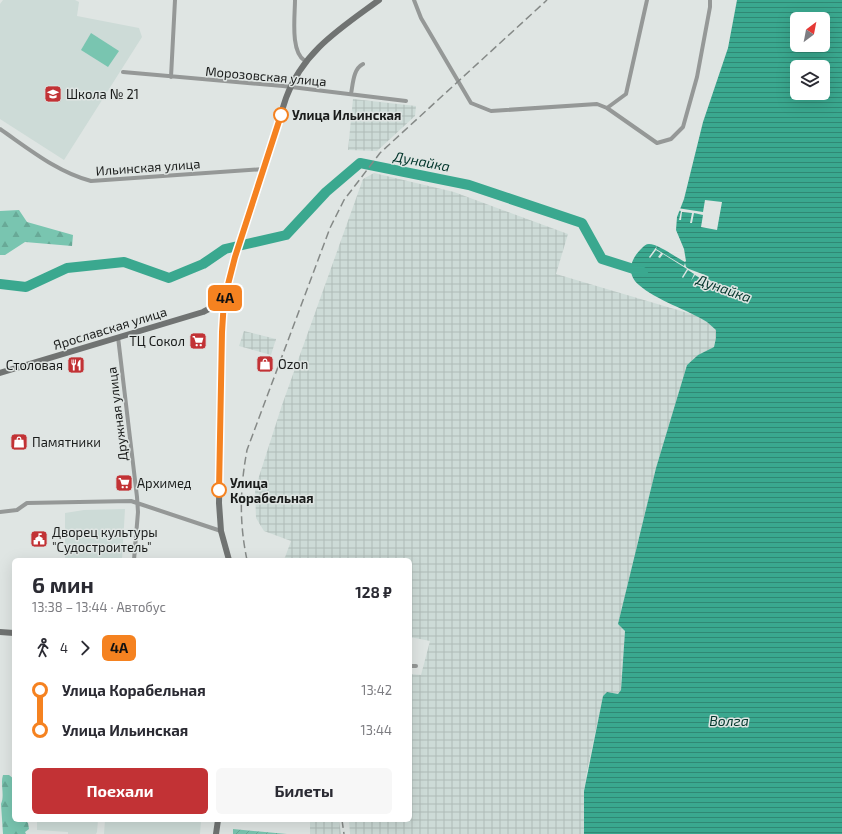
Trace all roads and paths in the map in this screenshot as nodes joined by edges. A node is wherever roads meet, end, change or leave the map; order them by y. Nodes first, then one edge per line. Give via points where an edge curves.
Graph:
1 (175, 0) edge
2 (295, 0) edge
3 (379, 0) edge
4 (414, 0) edge
5 (647, 0) edge
6 (710, 0) edge
7 (305, 61) junction
8 (363, 64) dead end
9 (123, 72) dead end
10 (171, 77) junction
11 (290, 88) junction
12 (351, 94) junction
13 (406, 101) dead end
14 (608, 108) junction
15 (0, 129) edge
16 (265, 169) junction
17 (224, 300) junction
18 (118, 337) junction
19 (0, 373) edge
20 (137, 502) junction
21 (0, 512) edge
22 (221, 531) junction
23 (134, 558) edge
24 (228, 558) edge
25 (0, 632) edge
26 (12, 633) edge
27 (412, 666) edge
28 (416, 666) dead end
29 (218, 822) edge
30 (216, 834) edge

1 - 10 street
2 - 7 street via 295,47 300,58
3 - 7 street via 320,46
4 - 14 street via 421,18 471,103 491,110 597,104
5 - 14 street via 626,94
6 - 14 street via 697,77 683,127 671,139 657,143
7 - 11 street
8 - 12 street via 355,74
9 - 10 street, Морозовская улица
10 - 11 street, Морозовская улица
11 - 12 street, Морозовская улица
11 - 16 street
12 - 13 street, Морозовская улица
15 - 16 street, Ильинская улица via 50,163 73,176 91,181
16 - 17 street via 235,257
17 - 18 street, Ярославская улица via 203,312
17 - 22 street via 218,466
18 - 19 street, Ярославская улица
18 - 20 street, Дружная улица
20 - 21 street via 28,503 18,510
20 - 22 street
20 - 23 street, Дружная улица
22 - 24 street
25 - 26 street
27 - 28 street
29 - 30 street

